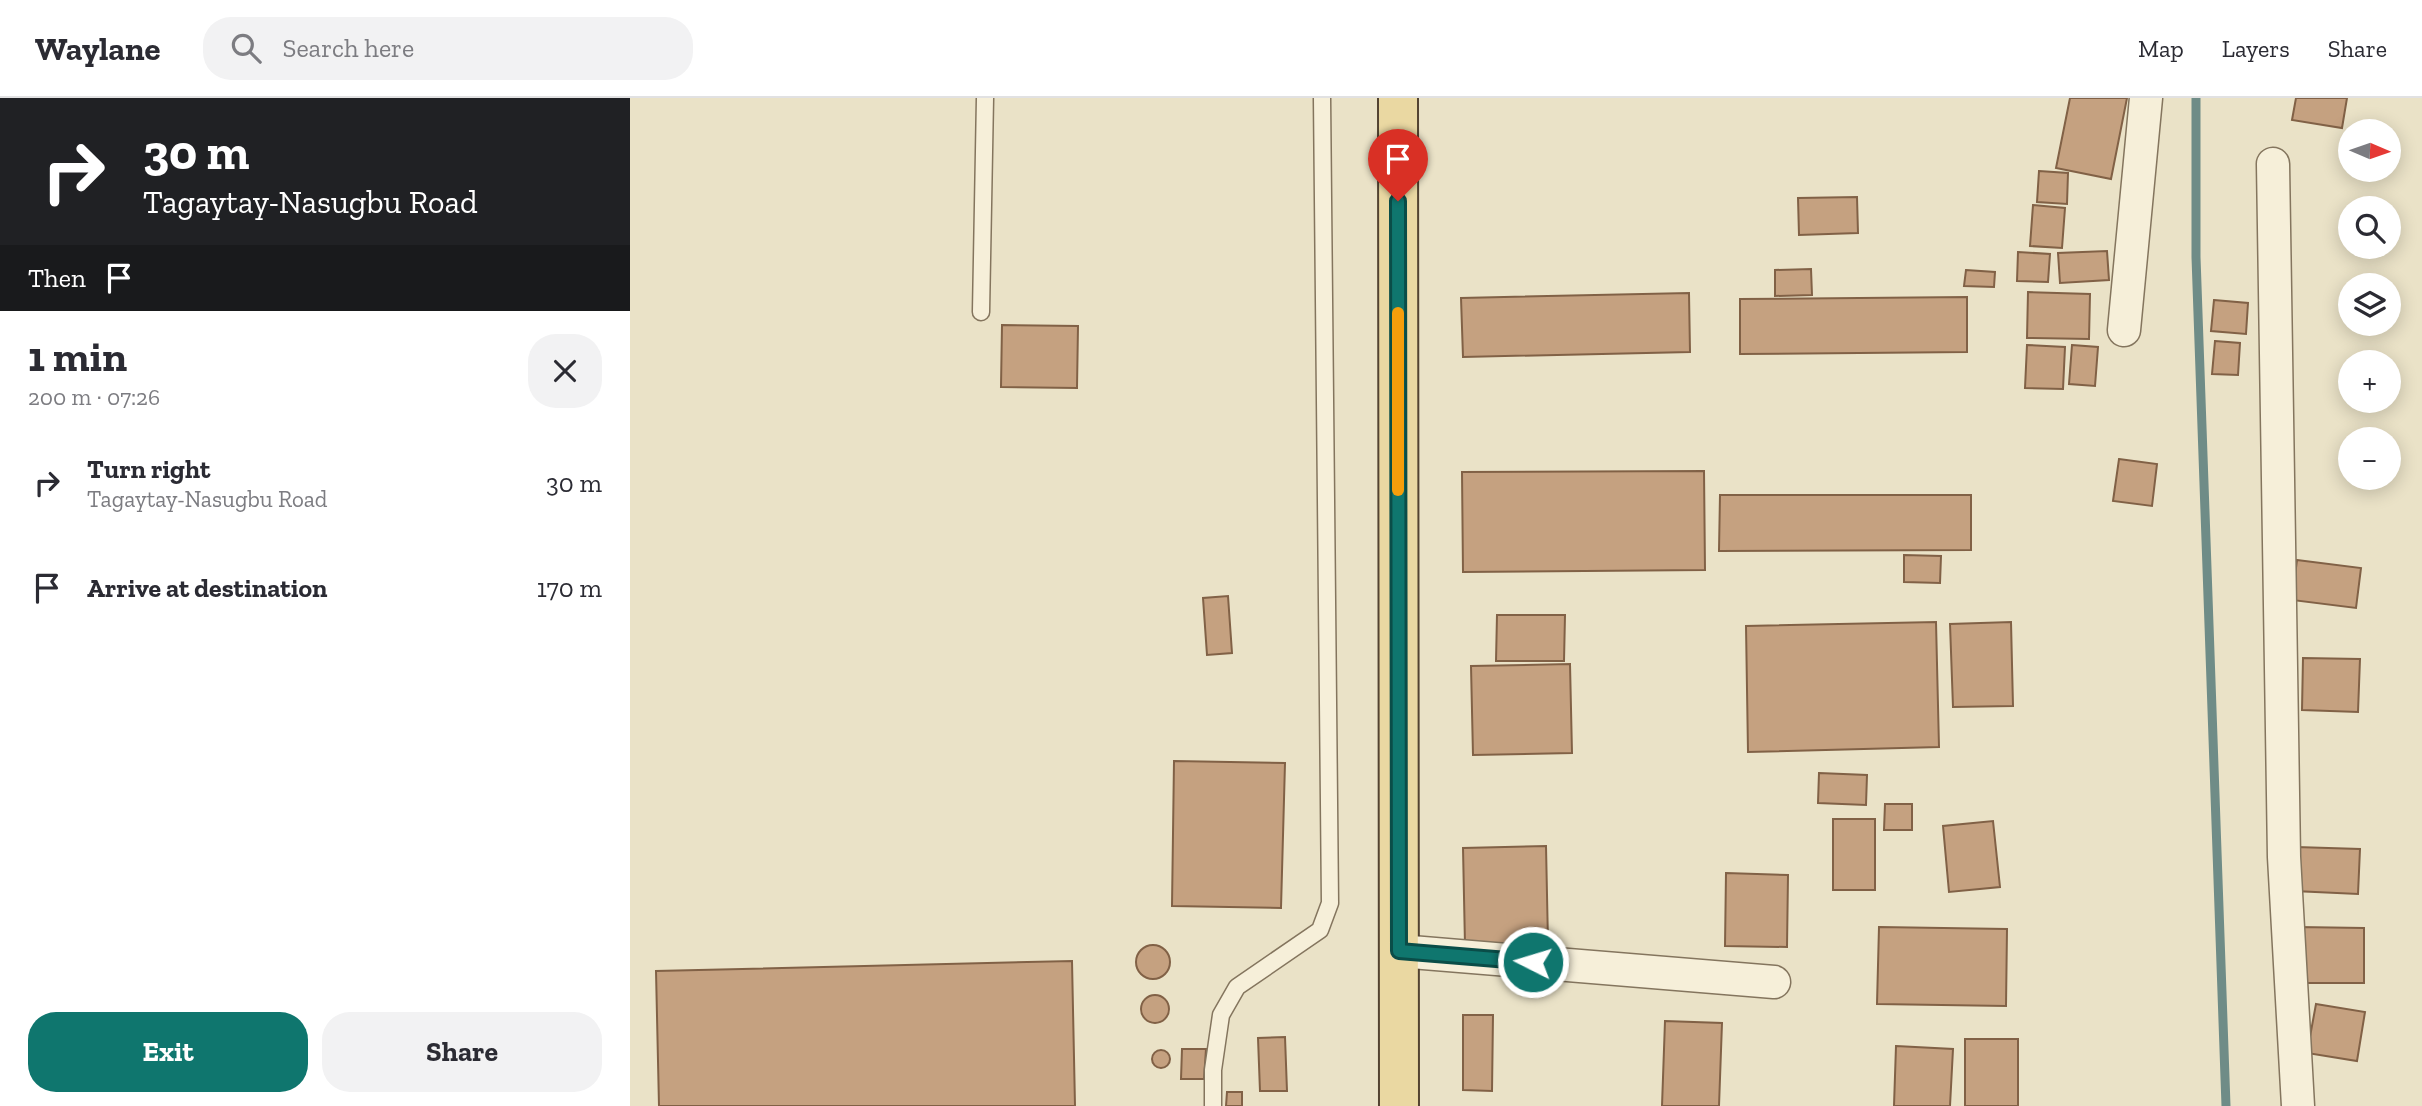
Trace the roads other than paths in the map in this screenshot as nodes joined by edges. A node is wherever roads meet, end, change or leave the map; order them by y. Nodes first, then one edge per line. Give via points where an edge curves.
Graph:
1 (985, 98) edge
2 (1322, 98) edge
3 (1398, 98) edge
4 (2146, 98) edge
5 (2273, 164) dead end
6 (981, 312) dead end
7 (2124, 330) dead end
8 (1399, 951) junction
9 (1774, 982) dead end
10 (1213, 1106) edge
11 (1399, 1106) edge
12 (2298, 1106) edge

1 - 6 lane
2 - 10 lane via 1330,903 1320,930 1237,987 1226,1005 1213,1069
3 - 8 main road
4 - 7 street
5 - 12 street via 2284,856
8 - 9 street
8 - 11 main road

